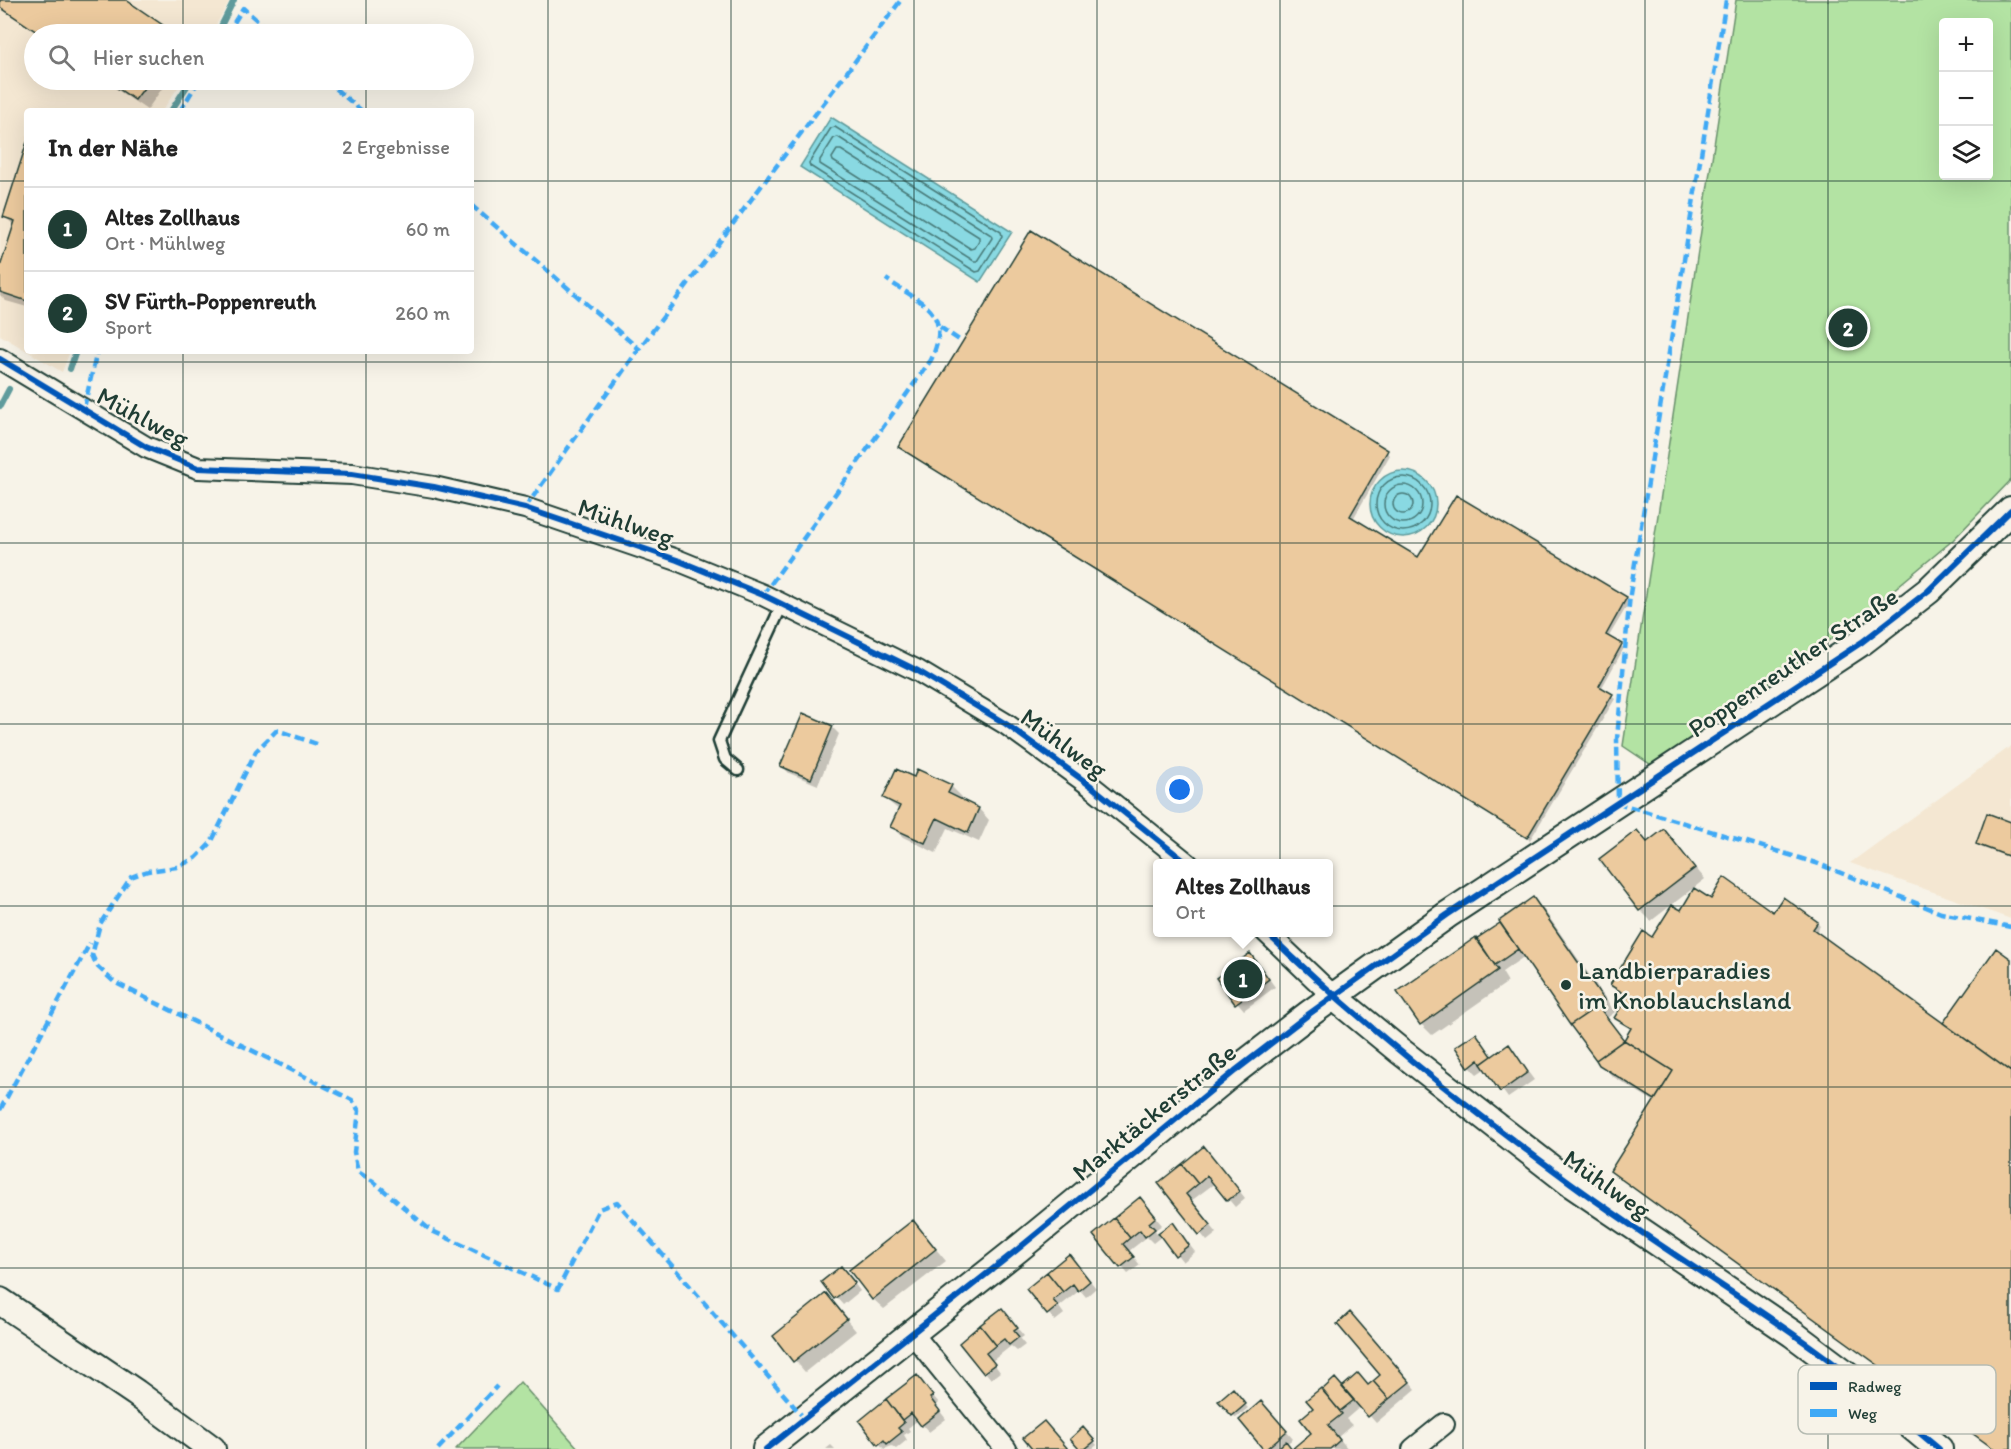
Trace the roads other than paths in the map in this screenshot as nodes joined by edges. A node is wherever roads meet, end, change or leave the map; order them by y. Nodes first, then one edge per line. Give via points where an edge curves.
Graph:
1 (0, 359) edge
2 (2011, 510) edge
3 (782, 604) junction
4 (738, 770) dead end
5 (1582, 826) joint
6 (1182, 859) edge
7 (1270, 937) edge
8 (1333, 996) junction
9 (0, 1301) edge
10 (912, 1333) junction
11 (1834, 1365) edge
12 (1444, 1424) dead end
13 (1921, 1434) edge
14 (212, 1449) edge
15 (766, 1449) edge
16 (1006, 1449) edge
17 (1413, 1449) edge
18 (1939, 1449) edge

1 - 3 street, Mühlweg via 146,447 198,468 352,474 434,487 525,508 677,560
2 - 5 street, Poppenreuther Straße via 1948,574 1884,626
3 - 4 lane via 719,741 725,759
3 - 6 street, Mühlweg via 918,671 1005,724
5 - 8 street, Marktäckerstraße
7 - 8 street, Mühlweg
8 - 10 street, Marktäckerstraße
8 - 11 street, Mühlweg via 1570,1183
9 - 14 street
10 - 15 street, Marktäckerstraße
10 - 16 street
12 - 17 street
13 - 18 street, Mühlweg

